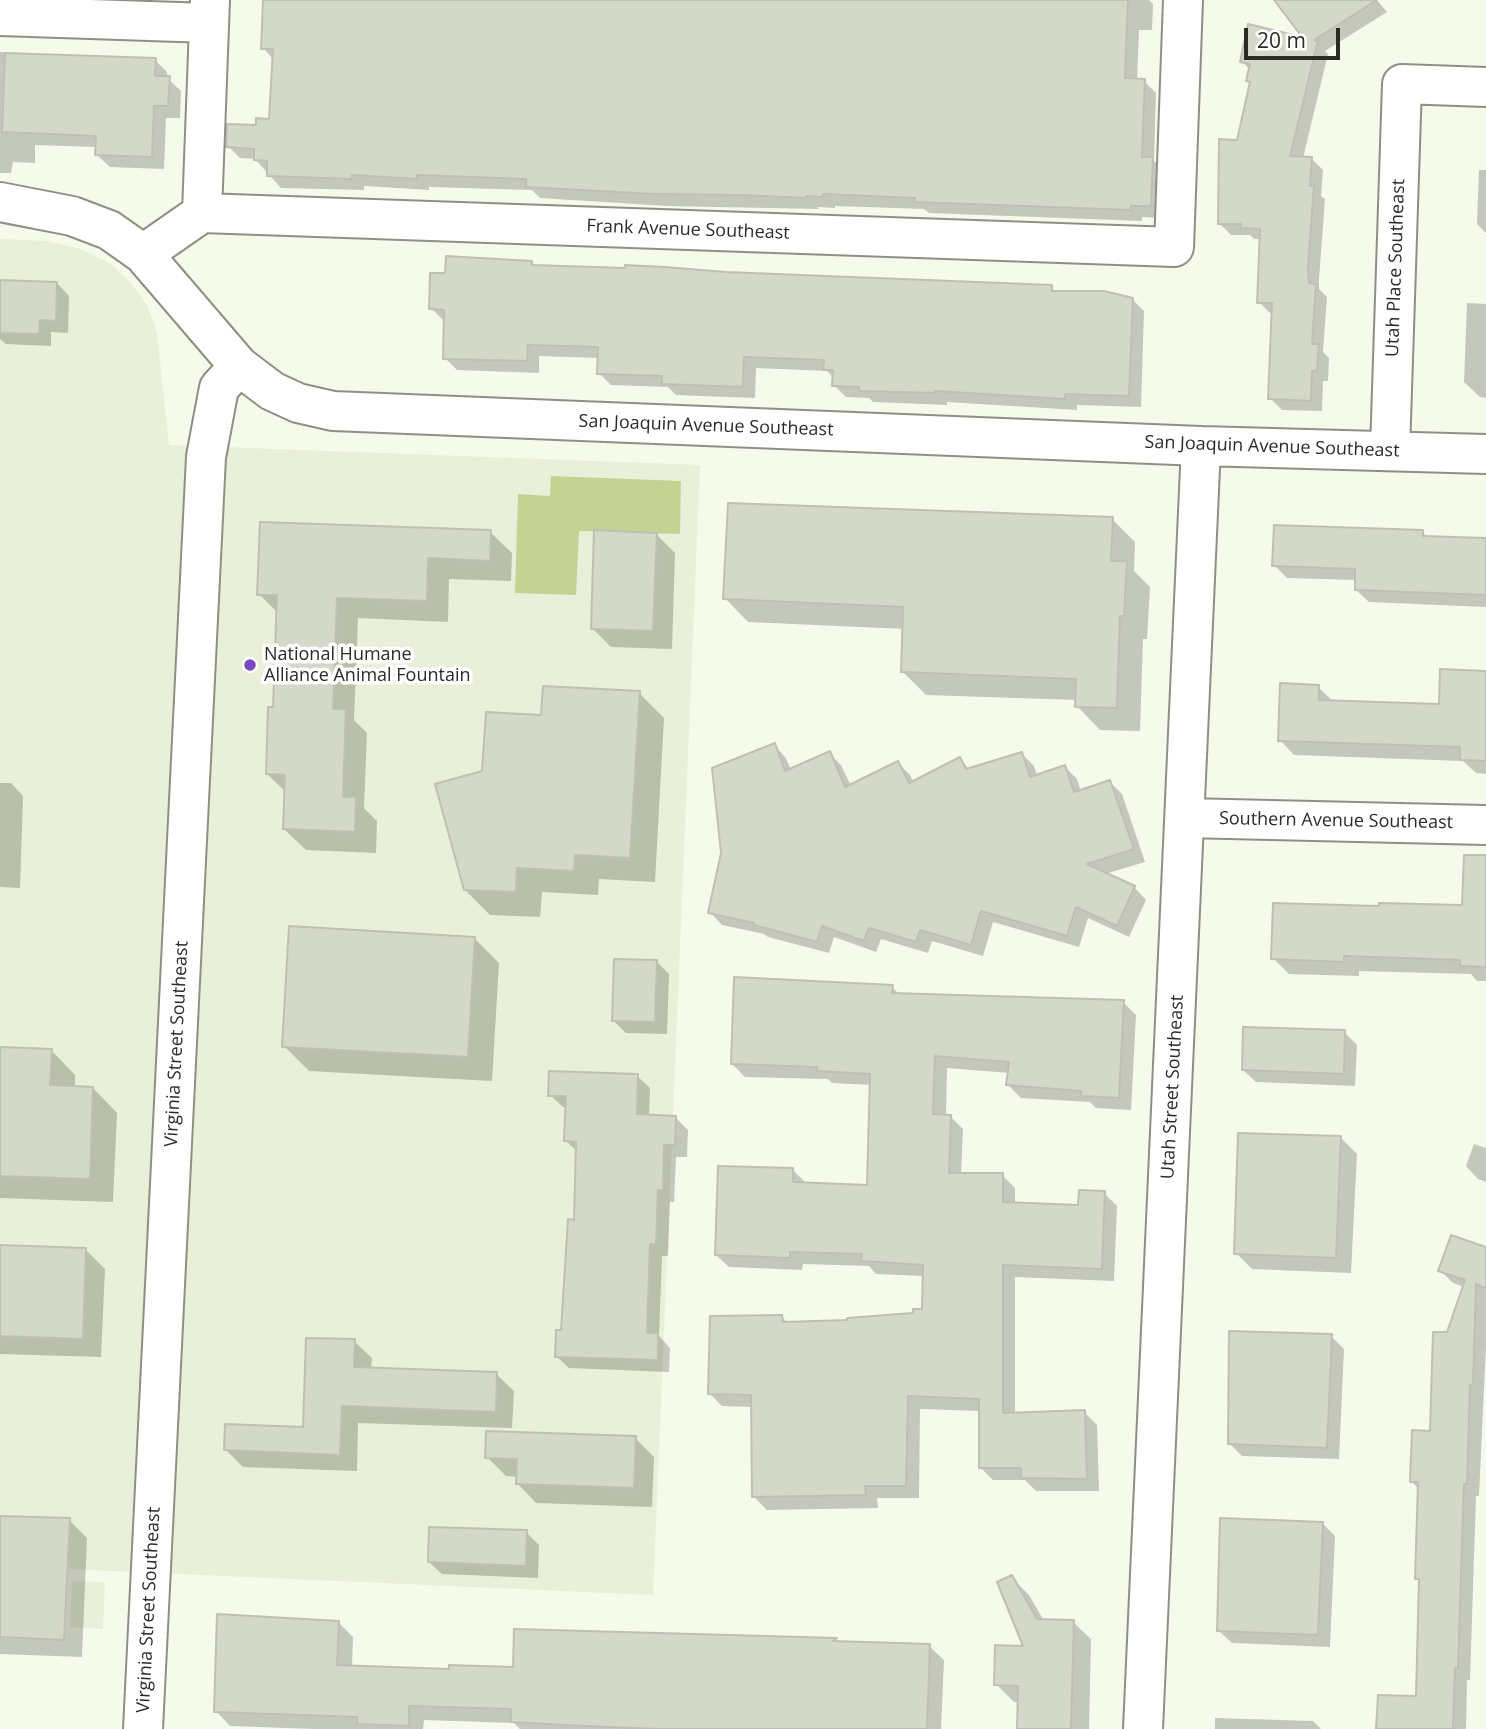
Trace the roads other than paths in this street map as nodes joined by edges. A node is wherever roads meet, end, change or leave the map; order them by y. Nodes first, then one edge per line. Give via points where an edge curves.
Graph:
1 (1183, 0) edge
2 (210, 12) edge
3 (0, 16) edge
4 (1486, 87) edge
5 (0, 202) edge
6 (202, 213) junction
7 (143, 254) junction
8 (239, 366) junction
9 (1201, 446) junction
10 (1390, 451) junction
11 (1486, 454) edge
12 (1185, 818) junction
13 (1486, 825) edge
14 (143, 1729) edge
15 (1143, 1729) edge

1 - 6 street, Frank Avenue Southeast via 1174,247
2 - 3 street
2 - 6 street
4 - 10 street, Utah Place Southeast via 1402,85
5 - 7 street, San Joaquin Avenue Southeast via 97,225
6 - 7 street
7 - 8 street, San Joaquin Avenue Southeast
8 - 9 street, San Joaquin Avenue Southeast via 272,391 333,411
8 - 14 street, Virginia Street Southeast via 219,388 206,457
9 - 10 street, San Joaquin Avenue Southeast
9 - 12 street, Utah Street Southeast
10 - 11 street, San Joaquin Avenue Southeast
12 - 13 street, Southern Avenue Southeast
12 - 15 street, Utah Street Southeast

